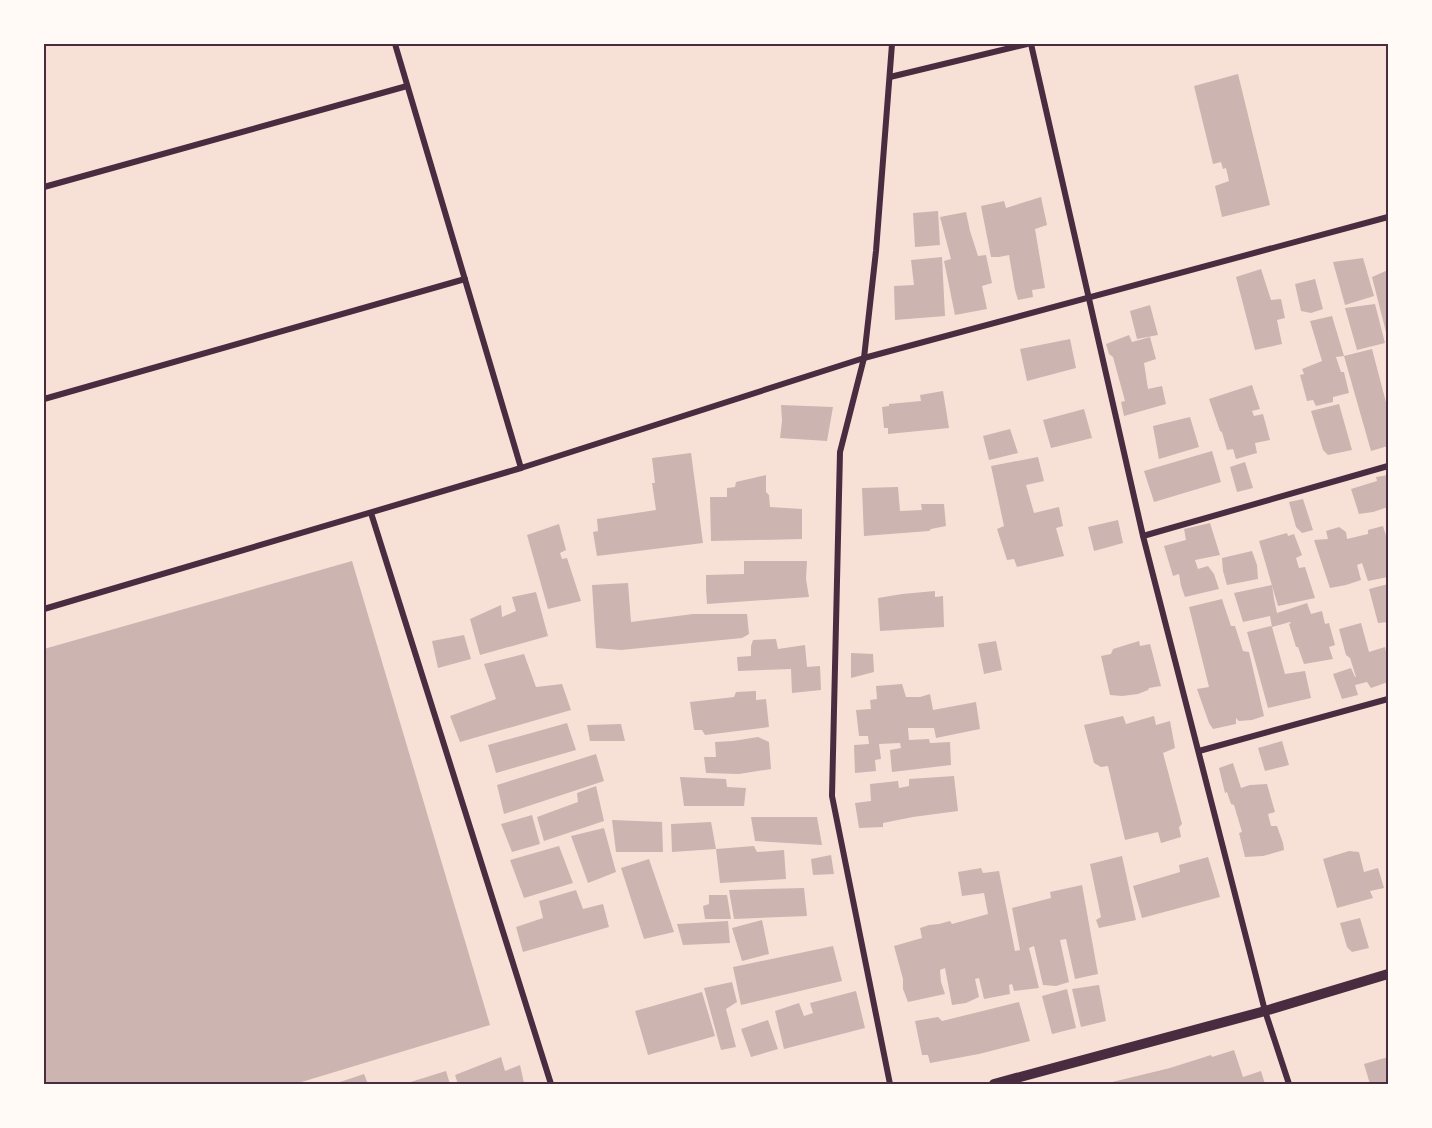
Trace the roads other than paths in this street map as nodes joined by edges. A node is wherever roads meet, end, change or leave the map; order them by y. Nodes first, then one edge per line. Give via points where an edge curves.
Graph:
1 (395, 44) edge
2 (892, 44) edge
3 (1029, 44) edge
4 (890, 77) junction
5 (408, 86) junction
6 (44, 187) edge
7 (1389, 217) edge
8 (465, 279) junction
9 (1088, 298) junction
10 (864, 358) junction
11 (44, 399) edge
12 (1389, 466) edge
13 (521, 468) junction
14 (371, 513) junction
15 (1143, 536) junction
16 (44, 609) edge
17 (1389, 699) edge
18 (1199, 751) junction
19 (1389, 974) edge
20 (1264, 1011) junction
21 (550, 1084) edge
22 (890, 1084) edge
23 (994, 1084) edge
24 (1289, 1084) edge

1 - 5 street
2 - 4 street
3 - 4 street
3 - 9 street
4 - 10 street
5 - 6 street
5 - 8 street
7 - 9 street
8 - 11 street
8 - 13 street
9 - 10 street
9 - 15 street
10 - 13 street
10 - 22 street via 840,452 832,796
12 - 15 street
13 - 14 street
14 - 16 street
14 - 21 street
15 - 18 street
17 - 18 street
18 - 20 street
19 - 20 street
20 - 23 street
20 - 24 street

